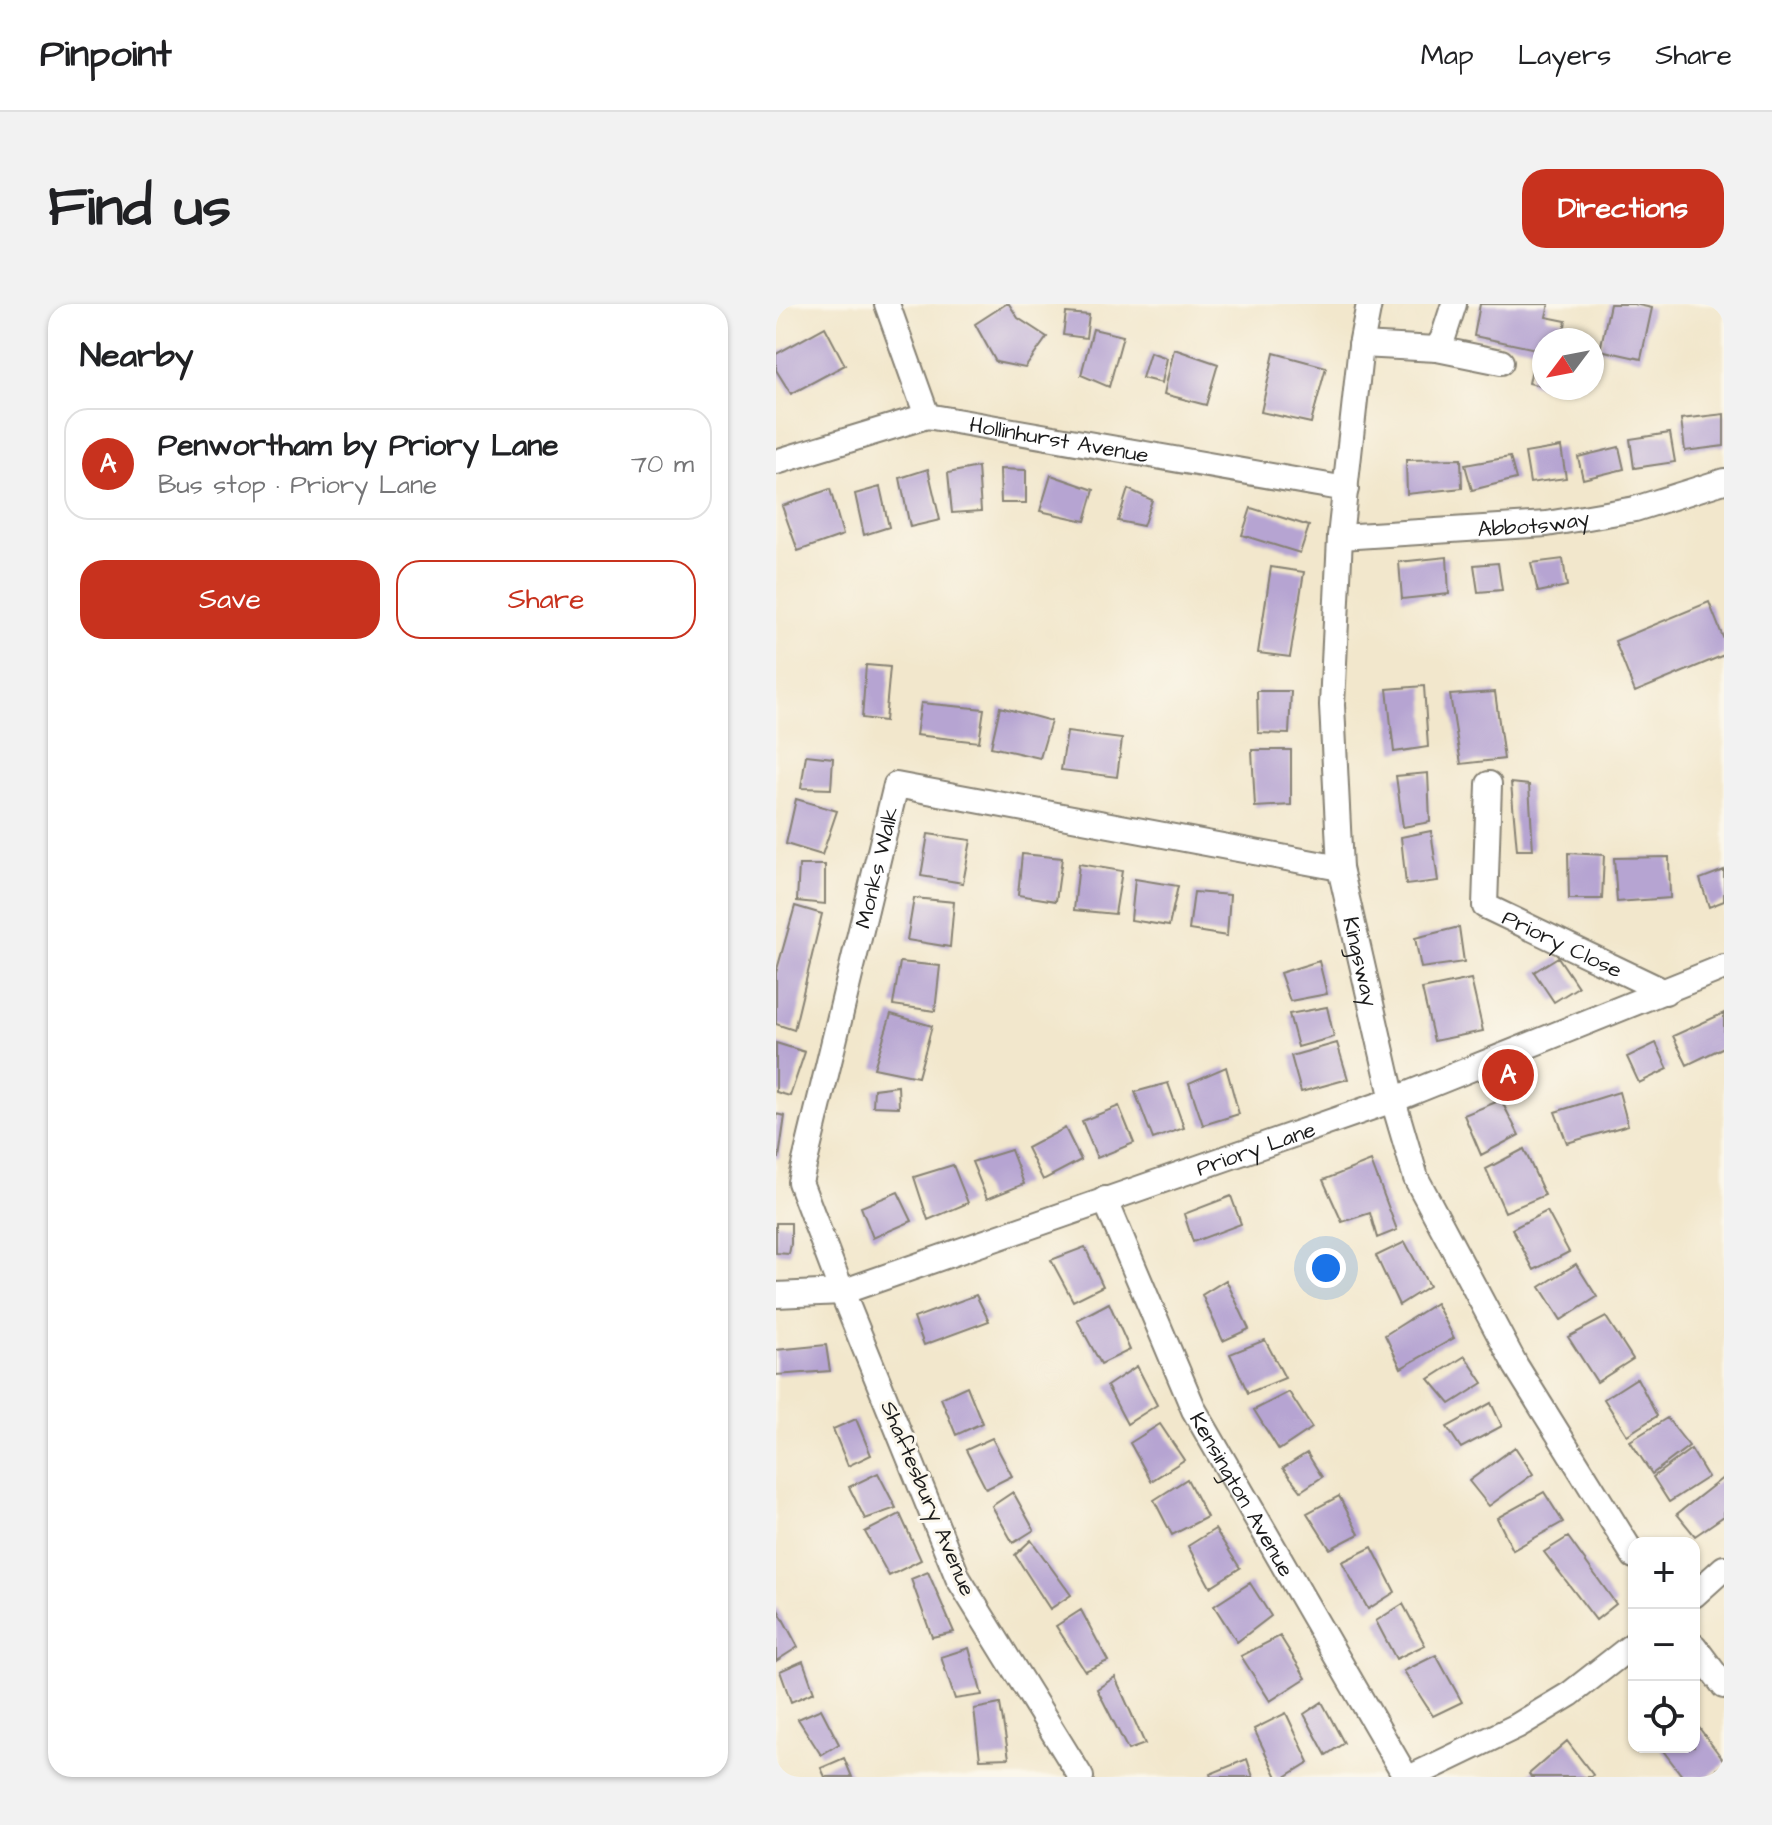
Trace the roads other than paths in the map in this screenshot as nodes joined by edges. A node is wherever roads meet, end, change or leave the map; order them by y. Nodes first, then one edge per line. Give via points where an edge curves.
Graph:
1 (887, 304) edge
2 (1369, 304) edge
3 (1454, 304) edge
4 (1361, 345) junction
5 (1437, 349) junction
6 (1501, 362) dead end
7 (927, 416) junction
8 (776, 462) edge
9 (1724, 481) edge
10 (1346, 489) junction
11 (1340, 537) junction
12 (1489, 784) dead end
13 (1340, 868) junction
14 (1724, 967) edge
15 (1665, 992) junction
16 (1393, 1100) junction
17 (1105, 1199) junction
18 (842, 1292) junction
19 (776, 1295) edge
20 (1628, 1546) edge
21 (1724, 1568) edge
22 (1700, 1590) edge
23 (1628, 1649) edge
24 (1700, 1654) edge
25 (1724, 1686) edge
26 (1081, 1777) edge
27 (1408, 1777) edge

1 - 7 street
2 - 4 street, Kingsway
3 - 5 street
4 - 5 street
4 - 10 street, Kingsway
5 - 6 street
7 - 8 street, Hollinhurst Avenue
7 - 10 street, Hollinhurst Avenue
9 - 11 street, Abbotsway via 1635,509 1547,524
10 - 11 street, Kingsway
11 - 13 street, Kingsway via 1332,705
12 - 15 street, Priory Close via 1485,906
13 - 16 street, Kingsway
13 - 18 street, Monks Walk via 896,785 800,1182
14 - 15 street, Priory Lane
15 - 16 street, Priory Lane
16 - 17 street, Priory Lane
16 - 20 street, Kingsway via 1416,1178 1430,1205 1516,1366
17 - 18 street, Priory Lane
17 - 27 street, Kensington Avenue via 1194,1410
18 - 19 street, Priory Lane
18 - 26 street, Shaftesbury Avenue via 958,1578
21 - 22 street
23 - 27 street via 1570,1694 1517,1726
24 - 25 street

